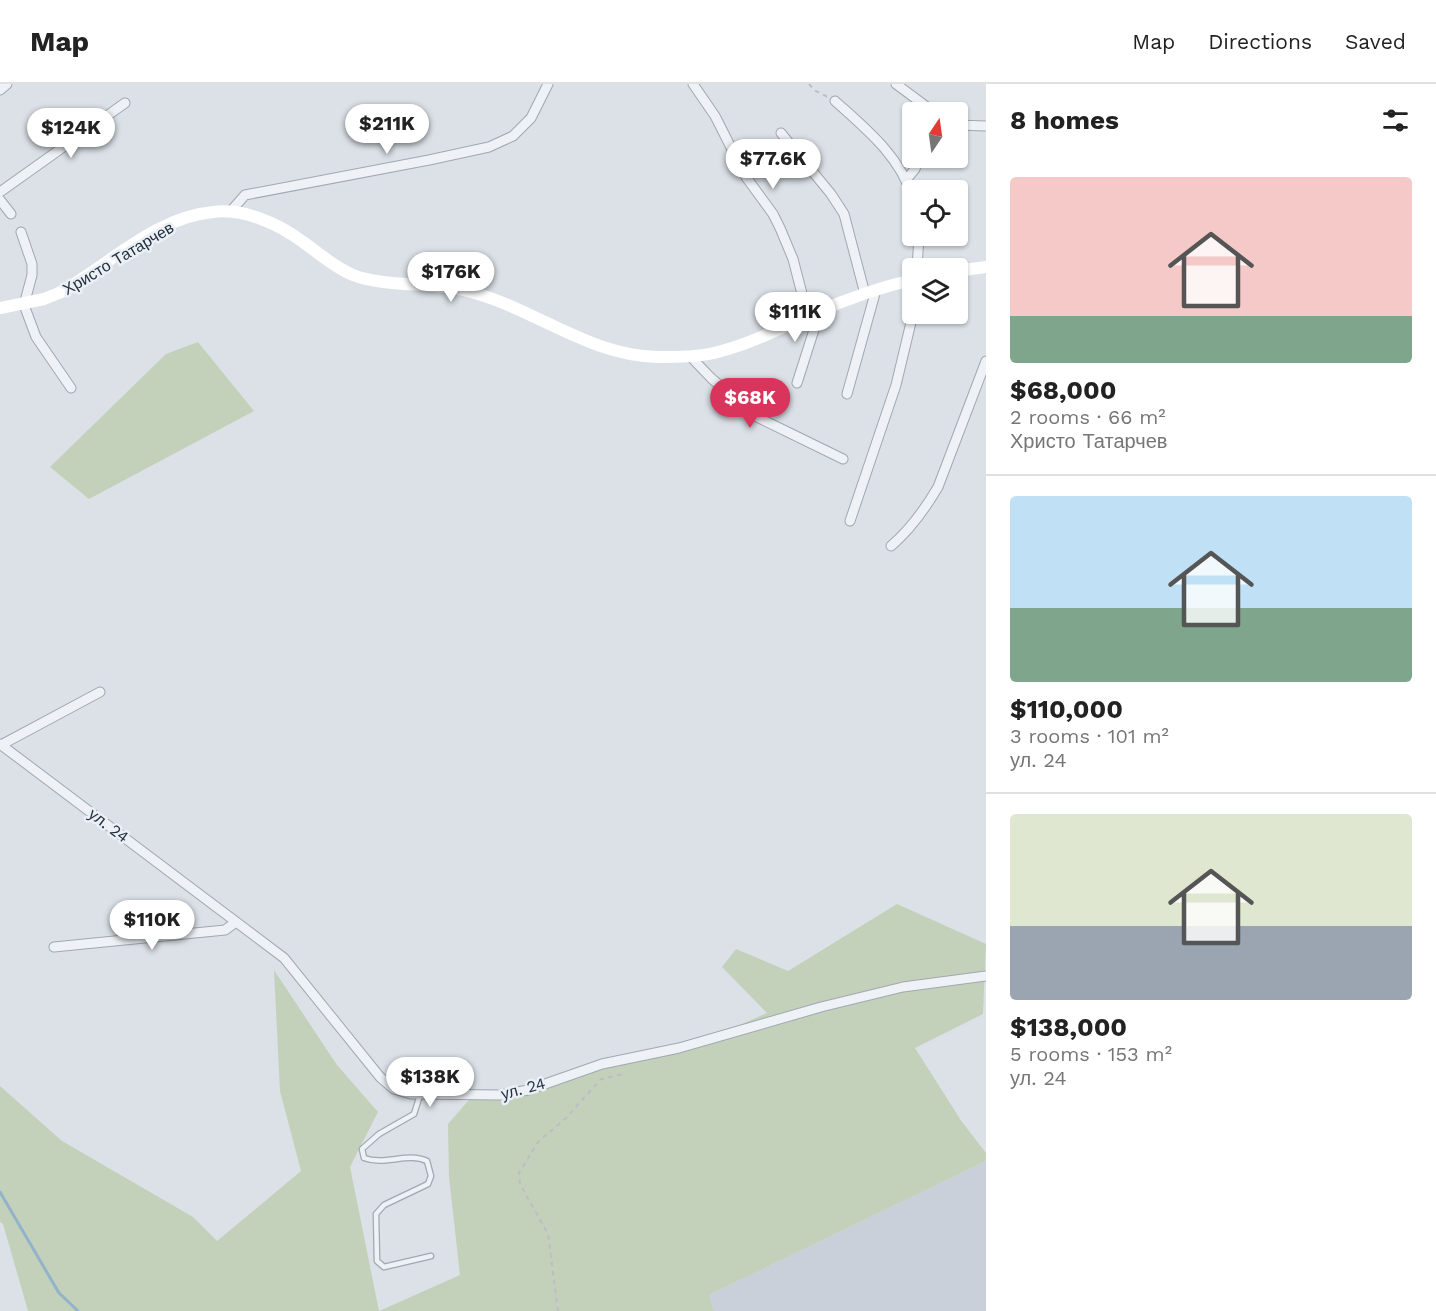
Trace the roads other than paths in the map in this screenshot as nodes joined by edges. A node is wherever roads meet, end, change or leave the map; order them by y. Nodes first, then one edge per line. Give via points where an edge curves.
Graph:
1 (7, 84) edge
2 (548, 84) edge
3 (693, 84) edge
4 (896, 84) edge
5 (0, 90) edge
6 (836, 101) road end
7 (920, 102) edge
8 (125, 103) dead end
9 (968, 125) edge
10 (986, 126) edge
11 (781, 133) dead end
12 (915, 168) edge
13 (906, 180) joint
14 (0, 192) edge
15 (0, 200) edge
16 (230, 212) junction
17 (11, 214) dead end
18 (21, 232) dead end
19 (986, 267) edge
20 (968, 269) edge
21 (902, 283) edge
22 (871, 292) junction
23 (24, 304) junction
24 (0, 308) edge
25 (814, 314) junction
26 (911, 324) edge
27 (690, 356) junction
28 (986, 361) edge
29 (797, 383) dead end
30 (71, 388) dead end
31 (847, 394) dead end
32 (843, 459) dead end
33 (850, 521) dead end
34 (891, 546) dead end
35 (100, 692) dead end
36 (0, 745) edge
37 (236, 922) junction
38 (54, 948) dead end
39 (986, 976) edge
40 (420, 1094) junction
41 (431, 1256) dead end

1 - 5 street
2 - 16 street via 531,118 513,136 489,147 245,195
3 - 25 street via 776,221
4 - 7 street
6 - 13 street via 877,140
8 - 14 street
9 - 10 street
11 - 22 street via 844,214
12 - 13 street
15 - 17 street
16 - 23 main road, Христо Татарчев via 212,212 178,221 147,236 59,293
16 - 27 main road, Христо Татарчев via 281,228 355,276 467,291 612,350 657,357
18 - 23 street via 32,264
19 - 20 main road
21 - 22 main road, Христо Татарчев
22 - 25 main road, Христо Татарчев
22 - 31 street
23 - 24 main road, Христо Татарчев
23 - 30 street via 36,337
25 - 27 main road, Христо Татарчев via 716,353
25 - 29 street
26 - 33 street via 896,385
27 - 32 street via 755,416
28 - 34 street via 938,487 906,534
35 - 36 street
36 - 37 street, ул. 24
37 - 38 street via 225,930
37 - 40 street, ул. 24 via 284,958 380,1077 394,1089
39 - 40 street, ул. 24 via 903,987 678,1048 602,1064 528,1090 501,1095
40 - 41 lane via 414,1114 362,1149 364,1158 373,1161 418,1157 427,1161 431,1176 428,1184 384,1205 376,1214 376,1261 384,1267

